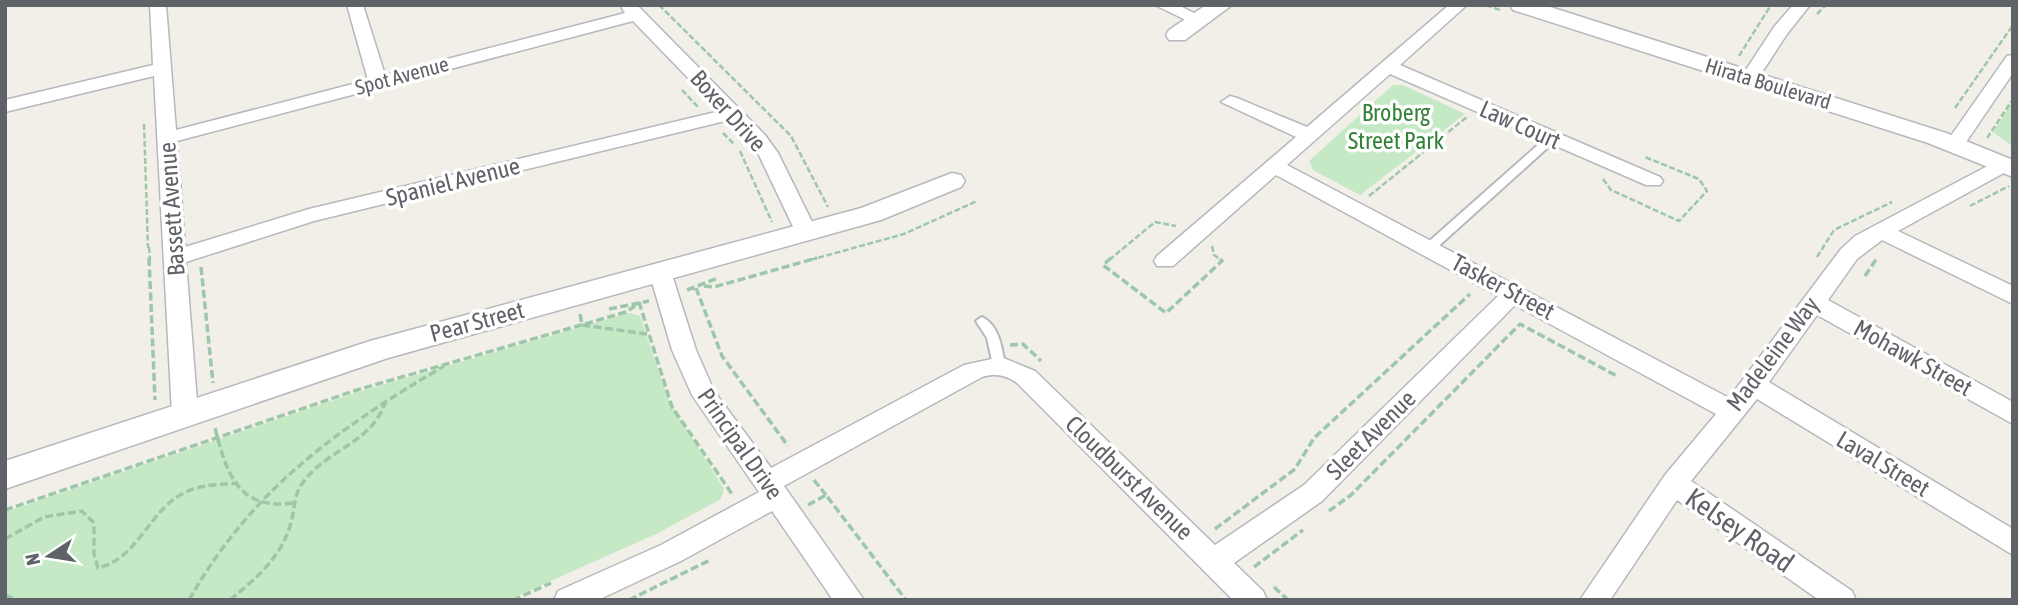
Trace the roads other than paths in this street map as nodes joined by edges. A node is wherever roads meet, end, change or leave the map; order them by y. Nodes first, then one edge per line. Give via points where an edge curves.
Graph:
1 (158, 5) edge
2 (355, 5) edge
3 (1163, 5) edge
4 (1221, 5) edge
5 (1459, 5) edge
6 (1521, 5) edge
7 (1801, 5) edge
8 (632, 10) edge
9 (1200, 20) junction
10 (1177, 35) dead end
11 (2013, 60) edge
12 (1389, 67) junction
13 (163, 68) junction
14 (1744, 68) junction
15 (378, 82) junction
16 (1230, 102) dead end
17 (5, 106) edge
18 (733, 113) junction
19 (1308, 135) junction
20 (167, 138) junction
21 (1551, 139) junction
22 (1955, 144) junction
23 (1274, 166) junction
24 (2008, 167) edge
25 (952, 181) dead end
26 (1653, 181) dead end
27 (1881, 231) junction
28 (806, 232) junction
29 (1429, 247) junction
30 (175, 258) junction
31 (1165, 261) dead end
32 (660, 272) junction
33 (2013, 296) edge
34 (1506, 301) junction
35 (1813, 302) junction
36 (982, 321) dead end
37 (998, 356) junction
38 (1754, 384) junction
39 (1730, 410) junction
40 (184, 414) junction
41 (2013, 414) edge
42 (5, 475) edge
43 (1674, 483) junction
44 (777, 498) junction
45 (2013, 543) edge
46 (1223, 553) junction
47 (1262, 591) edge
48 (568, 600) edge
49 (850, 600) edge
50 (1594, 600) edge
51 (1842, 600) edge

1 - 13 street, Bassett Avenue
2 - 15 street
3 - 9 street
4 - 9 street
5 - 12 street
6 - 14 street, Hirata Boulevard
7 - 14 street
8 - 15 street, Spot Avenue
8 - 18 street, Boxer Drive
9 - 10 street
11 - 22 street
12 - 19 street
12 - 21 street, Law Court
13 - 17 street
13 - 20 street, Bassett Avenue
14 - 22 street, Hirata Boulevard
15 - 20 street, Spot Avenue
16 - 19 street
18 - 28 street, Boxer Drive via 768,153
18 - 30 street, Spaniel Avenue via 309,216
19 - 23 street
20 - 30 street, Bassett Avenue
21 - 26 street, Law Court
21 - 29 lane
22 - 24 street, Hirata Boulevard
23 - 29 street, Tasker Street
23 - 31 street
24 - 27 street, Madeleine Way
25 - 28 street, Pear Street via 871,214
27 - 33 street
27 - 35 street, Madeleine Way via 1856,246
28 - 32 street, Pear Street
29 - 34 street, Tasker Street
30 - 40 street, Bassett Avenue
32 - 40 street, Pear Street via 381,349
32 - 44 street, Principal Drive via 684,350 704,395
34 - 39 street, Tasker Street
34 - 46 street, Sleet Avenue via 1313,493
35 - 38 street, Madeleine Way
35 - 41 street, Mohawk Street
36 - 37 lane
37 - 44 street
37 - 46 street, Cloudburst Avenue
38 - 39 street, Madeleine Way
38 - 45 street, Laval Street
39 - 43 street, Madeleine Way
40 - 42 street, Pear Street
43 - 50 street, Madeleine Way
43 - 51 street, Kelsey Road
44 - 48 street
44 - 49 street, Principal Drive
46 - 47 street, Cloudburst Avenue

